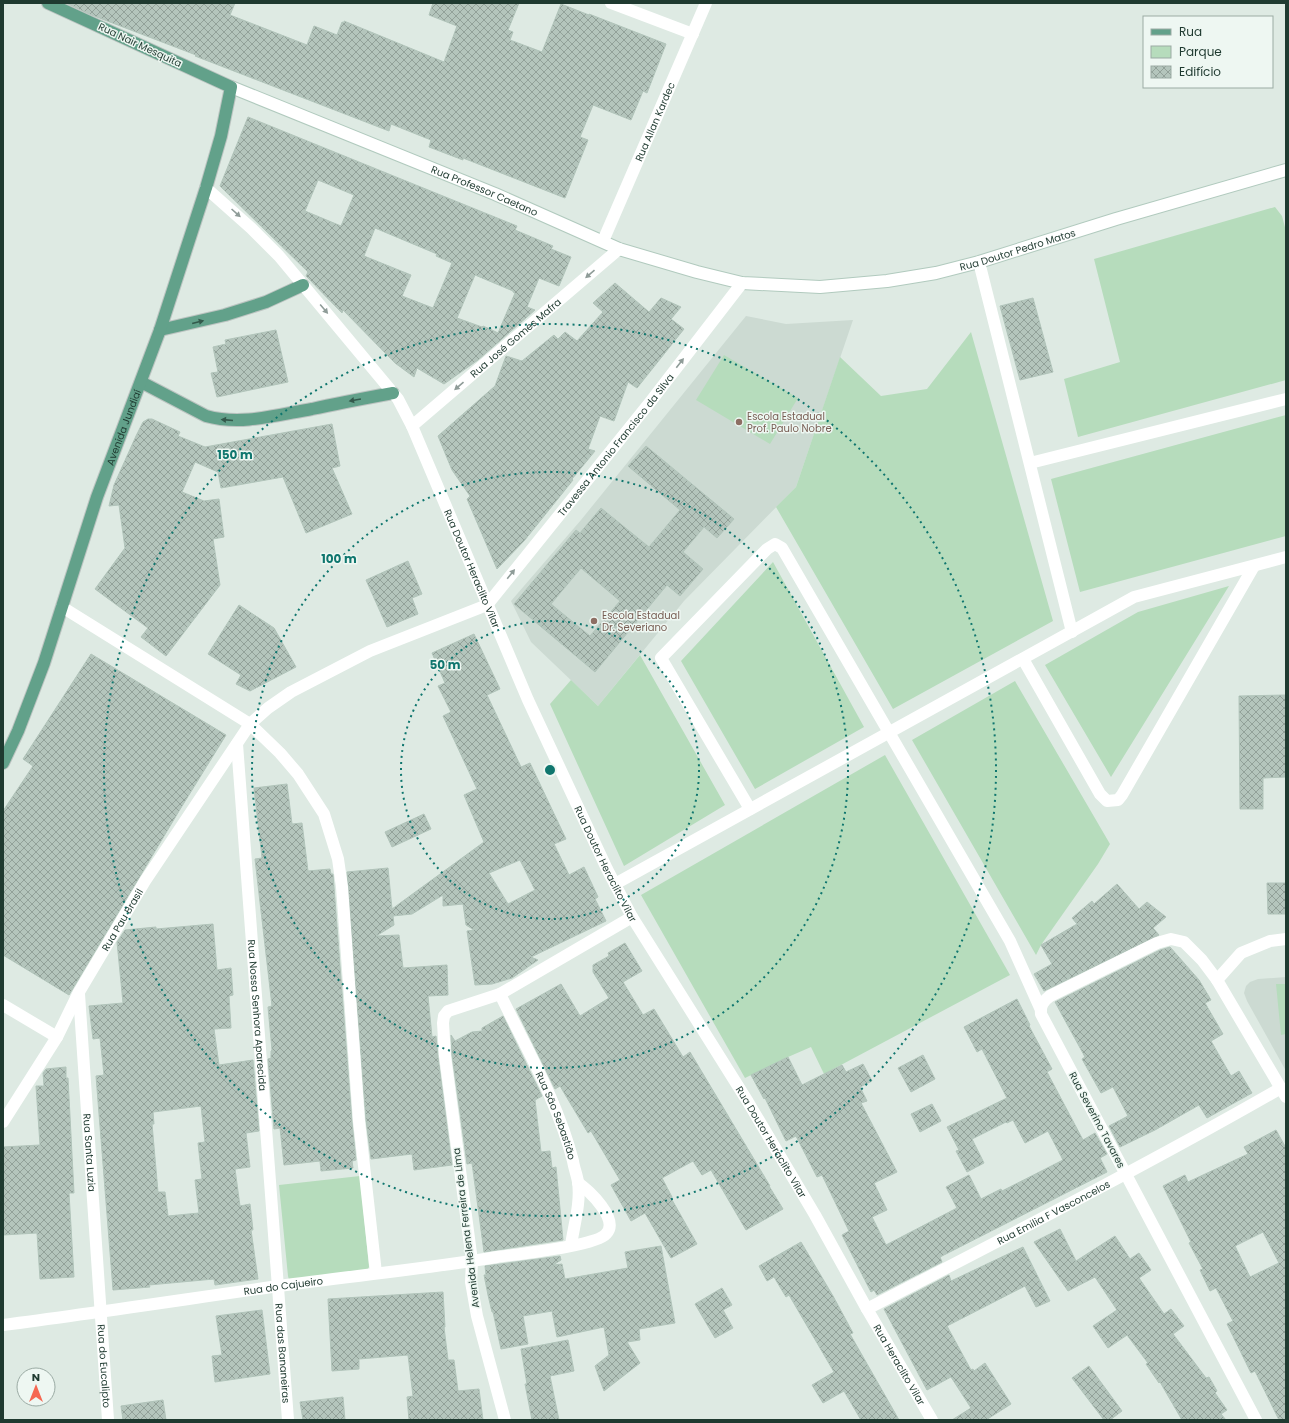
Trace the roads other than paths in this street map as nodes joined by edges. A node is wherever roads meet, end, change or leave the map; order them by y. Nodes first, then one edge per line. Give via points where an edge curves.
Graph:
1 (48, 3) edge
2 (611, 3) edge
3 (706, 3) edge
4 (693, 34) junction
5 (231, 87) junction
6 (1286, 170) edge
7 (206, 188) junction
8 (603, 241) junction
9 (619, 249) junction
10 (979, 262) junction
11 (742, 283) junction
12 (303, 285) junction
13 (160, 330) junction
14 (141, 382) junction
15 (393, 393) junction
16 (1286, 399) edge
17 (412, 426) junction
18 (1030, 462) junction
19 (1286, 557) edge
20 (1254, 566) junction
21 (487, 605) junction
22 (62, 607) junction
23 (1072, 632) junction
24 (1023, 659) junction
25 (250, 724) junction
26 (889, 732) junction
27 (236, 744) junction
28 (3, 763) edge
29 (750, 809) junction
30 (615, 884) junction
31 (632, 917) junction
32 (1286, 939) edge
33 (1217, 980) junction
34 (79, 992) junction
35 (500, 994) junction
36 (3, 1005) edge
37 (1041, 1010) junction
38 (57, 1037) junction
39 (1283, 1092) edge
40 (3, 1122) edge
41 (1126, 1175) junction
42 (578, 1183) junction
43 (567, 1246) junction
44 (472, 1261) junction
45 (376, 1274) junction
46 (278, 1286) junction
47 (867, 1309) junction
48 (101, 1312) junction
49 (3, 1325) edge
50 (108, 1420) edge
51 (288, 1420) edge
52 (505, 1420) edge
53 (932, 1420) edge
54 (1256, 1420) edge

1 - 5 main road, Rua Nair Mesquita
2 - 4 street
3 - 4 street, Rua Allan Kardec
4 - 8 street, Rua Allan Kardec
5 - 7 main road, Avenida Jundiaí via 221,136
5 - 8 street, Rua Professor Caetano via 495,194
6 - 10 street, Rua Doutor Pedro Matos
7 -> 12 street via 251,228
7 - 13 main road, Avenida Jundiaí
8 - 9 street, Rua Professor Caetano
9 - 11 street, Rua Professor Caetano
9 -> 17 street, Rua José Gomes Mafra
10 - 11 street, Rua Doutor Pedro Matos via 887,282 820,287
10 - 18 street
21 -> 11 street, Travessa Antonio Francisco da Silva
13 -> 12 main road via 225,315 266,302
12 -> 15 street
13 - 14 main road, Avenida Jundiaí
15 -> 14 main road via 233,421 206,416
14 - 22 main road, Avenida Jundiaí via 97,497
15 - 17 street, Rua Doutor Heraclito Vilar
16 - 18 street
17 - 21 street, Rua Doutor Heraclito Vilar
18 - 23 street
19 - 20 street
20 - 23 street via 1134,597
20 - 24 street via 1118,800 1107,801 1100,794
21 - 25 street, Rua Pau Brasil via 370,651 291,692
21 - 30 street, Rua Doutor Heraclito Vilar via 528,700
22 - 25 street
22 - 28 main road, Avenida Jundiaí via 44,663
23 - 24 street
24 - 26 street
25 - 27 street, Rua Pau Brasil
25 - 45 street via 280,753 314,798 324,814 338,859
26 - 29 street
26 - 29 street, Rua Severino Tavares via 782,548 777,544 771,545 661,658
26 - 37 street, Rua Severino Tavares via 1010,941
27 - 34 street, Rua Pau Brasil via 145,882
27 - 46 street, Rua Nossa Senhora Aparecida
29 - 30 street
30 - 31 street, Rua Doutor Heraclito Vilar
31 - 35 street
31 - 47 street, Rua Doutor Heraclito Vilar via 748,1102 815,1214
32 - 33 street via 1270,941 1241,953
33 - 37 street via 1191,948 1184,942 1171,939 1157,943 1050,996 1044,1001
33 - 39 street
34 - 38 street, Rua Pau Brasil
34 - 48 street, Rua Santa Luzia
35 - 42 street, Rua São Sebastião via 550,1095 562,1125
35 - 44 street, Avenida Helena Ferreira de Lima via 448,1011 443,1023
36 - 38 street
37 - 41 street, Rua Severino Tavares
38 - 40 street, Rua Pau Brasil
39 - 41 street, Rua Emilia F Vasconcelos
41 - 47 street, Rua Emilia F Vasconcelos
41 - 54 street, Rua Severino Tavares
42 - 43 street, Rua São Sebastião via 578,1203
42 - 43 street via 601,1205 610,1227 603,1237
43 - 44 street, Rua do Cajueiro
44 - 45 street, Rua do Cajueiro
44 - 52 street, Avenida Helena Ferreira de Lima via 471,1282 477,1316
45 - 46 street, Rua do Cajueiro
46 - 48 street, Rua do Cajueiro
46 - 51 street, Rua das Bananeiras
47 - 53 street, Rua Heraclito Vilar
48 - 49 street, Rua do Cajueiro
48 - 50 street, Rua do Eucalipto

